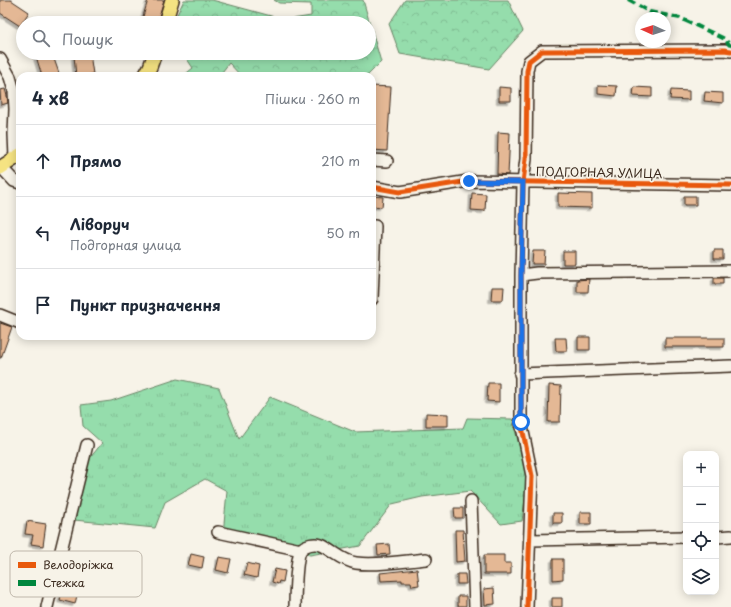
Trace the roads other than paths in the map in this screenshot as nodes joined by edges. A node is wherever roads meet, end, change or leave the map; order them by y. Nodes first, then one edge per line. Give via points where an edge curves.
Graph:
1 (172, 0) edge
2 (167, 16) edge
3 (731, 51) edge
4 (0, 59) edge
5 (152, 60) edge
6 (147, 72) edge
7 (16, 109) edge
8 (16, 109) edge
9 (16, 145) edge
10 (16, 157) edge
11 (376, 160) edge
12 (386, 161) dead end
13 (0, 167) edge
14 (16, 182) edge
15 (523, 182) junction
16 (731, 184) edge
17 (376, 189) edge
18 (731, 271) edge
19 (521, 275) junction
20 (0, 315) edge
21 (16, 321) edge
22 (731, 366) edge
23 (520, 374) junction
24 (86, 445) dead end
25 (471, 500) dead end
26 (218, 532) dead end
27 (731, 536) edge
28 (683, 537) edge
29 (719, 537) edge
30 (530, 540) junction
31 (301, 550) junction
32 (60, 551) edge
33 (426, 559) dead end
34 (48, 597) edge
35 (46, 607) edge
36 (294, 607) edge
37 (475, 607) edge
38 (527, 607) edge

1 - 2 main road
3 - 15 street via 542,51 529,61 527,70 526,159
4 - 8 street via 10,77
5 - 6 main road
7 - 9 street
10 - 13 main road
11 - 12 street
13 - 14 street
15 - 16 street, ПОДГОРНАЯ УЛИЦА
15 - 17 street, ПОДГОРНАЯ УЛИЦА via 469,181 400,192
15 - 19 street
18 - 19 street
19 - 23 street
20 - 21 street
22 - 23 street
23 - 30 street via 521,422 532,476
24 - 32 street
25 - 37 street
26 - 31 street
27 - 29 street
28 - 30 street
30 - 38 street
31 - 33 street via 308,544 319,544 356,563
31 - 36 street
34 - 35 street

